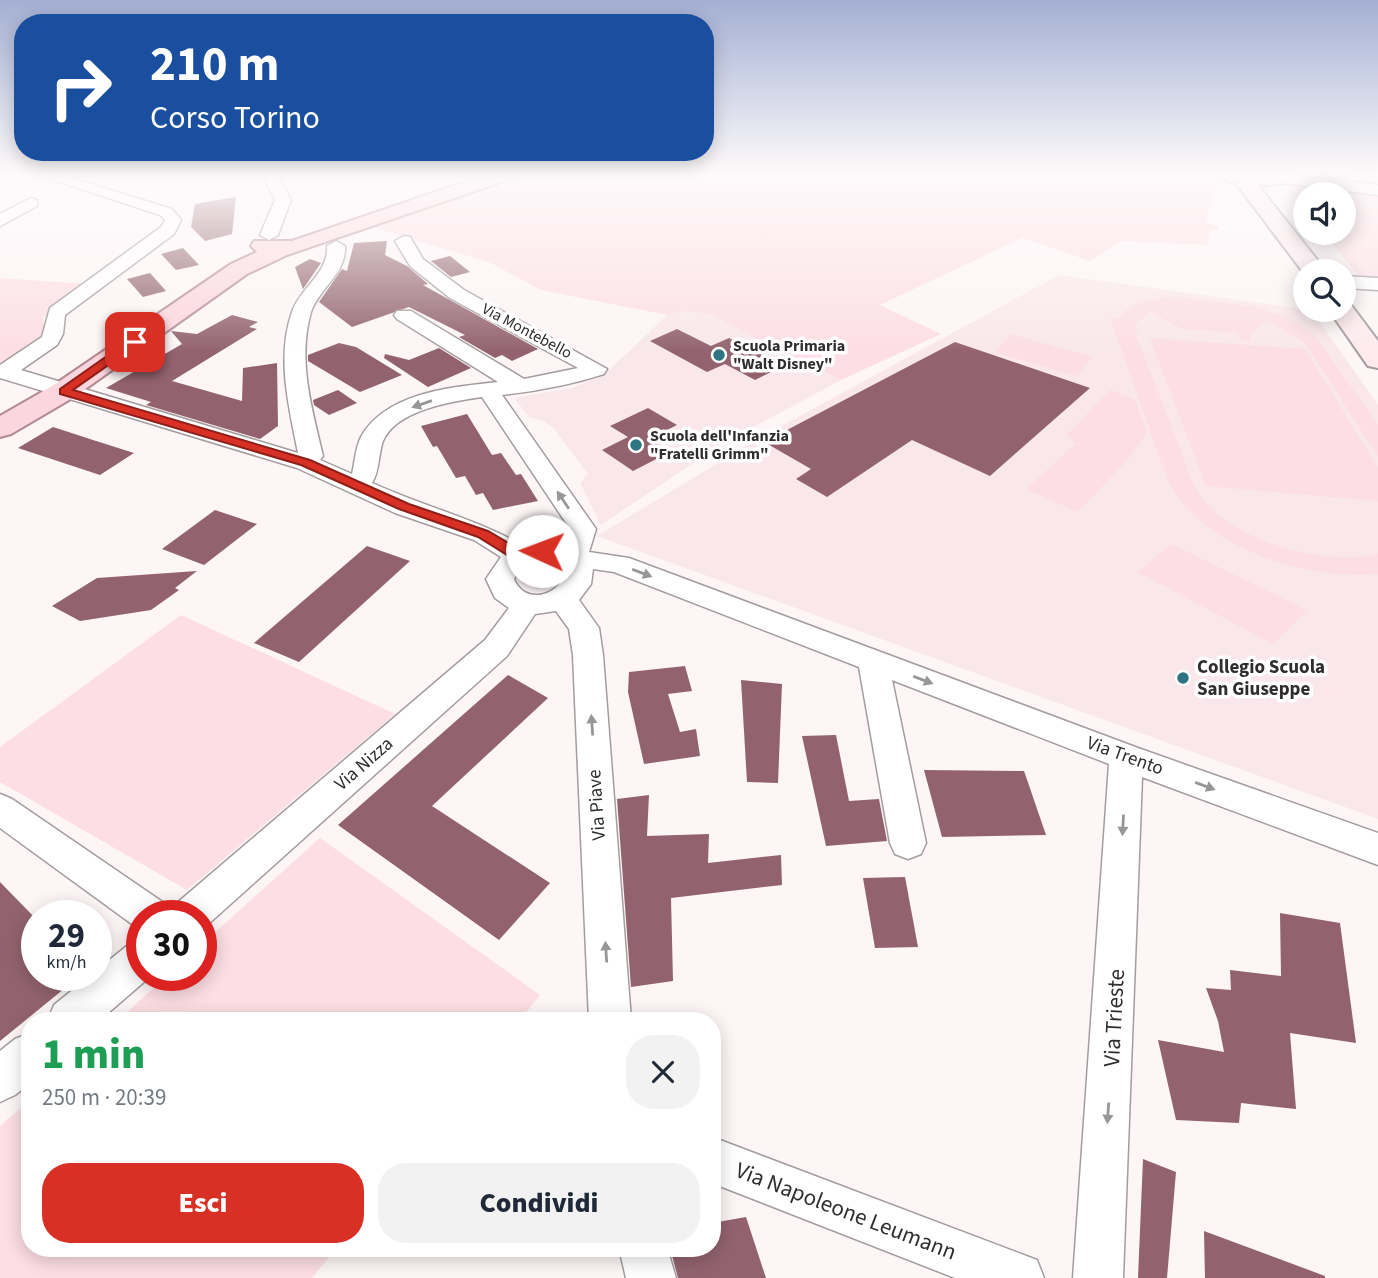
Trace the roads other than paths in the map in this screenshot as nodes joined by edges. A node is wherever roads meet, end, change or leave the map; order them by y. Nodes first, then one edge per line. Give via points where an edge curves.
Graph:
1 (163, 234) edge
2 (294, 234) edge
3 (1292, 234) edge
4 (284, 235) joint
5 (404, 242) dead end
6 (1316, 245) edge
7 (336, 246) dead end
8 (1307, 259) edge
9 (1327, 259) edge
10 (1356, 281) edge
11 (1378, 284) edge
12 (1356, 295) edge
13 (404, 315) dead end
14 (1351, 322) edge
15 (1378, 323) edge
16 (1378, 360) edge
17 (2, 372) edge
18 (523, 387) junction
19 (488, 390) junction
20 (64, 391) junction
21 (0, 428) edge
22 (306, 463) junction
23 (359, 485) junction
24 (520, 556) junction
25 (573, 560) junction
26 (562, 598) junction
27 (527, 604) junction
28 (873, 661) junction
29 (1126, 757) junction
30 (0, 809) edge
31 (908, 843) dead end
32 (1378, 849) edge
33 (129, 900) edge
34 (208, 900) edge
35 (126, 972) edge
36 (78, 1012) edge
37 (610, 1012) edge
38 (21, 1062) edge
39 (0, 1080) edge
40 (721, 1163) edge
41 (645, 1257) edge
42 (651, 1278) edge
43 (1020, 1278) edge
44 (1098, 1278) edge

1 - 17 street via 57,312 50,341
2 - 4 main road
3 - 8 main road
4 - 20 main road
5 - 18 street, Via Montebello via 415,262 457,294 596,369 561,382
6 - 9 main road
7 - 22 street via 334,265 306,301 296,336 293,375 311,456
10 - 11 street
12 - 15 main road
13 - 18 street
14 - 16 main road
17 - 20 street
18 - 19 street, Via Montebello
19 -> 23 street, Via Montebello via 424,402 392,418 370,442 365,476
25 -> 19 street via 583,529
20 - 21 main road
20 - 22 street
22 - 23 street
23 - 24 street via 483,534
24 - 25 street via 542,551
24 - 27 street via 510,562 500,579 506,595
25 - 26 street via 580,578
25 -> 28 street, Via Trento via 619,564
26 - 27 street
37 -> 26 street, Via Piave via 588,655 584,628
27 - 34 street, Via Nizza via 496,648
28 -> 29 street, Via Trento
28 - 31 street
29 -> 32 street, Via Trento
29 -> 44 street, Via Trieste
30 - 33 street
35 - 36 street
38 - 39 street
40 - 43 street, Via Napoleone Leumann
41 - 42 street

